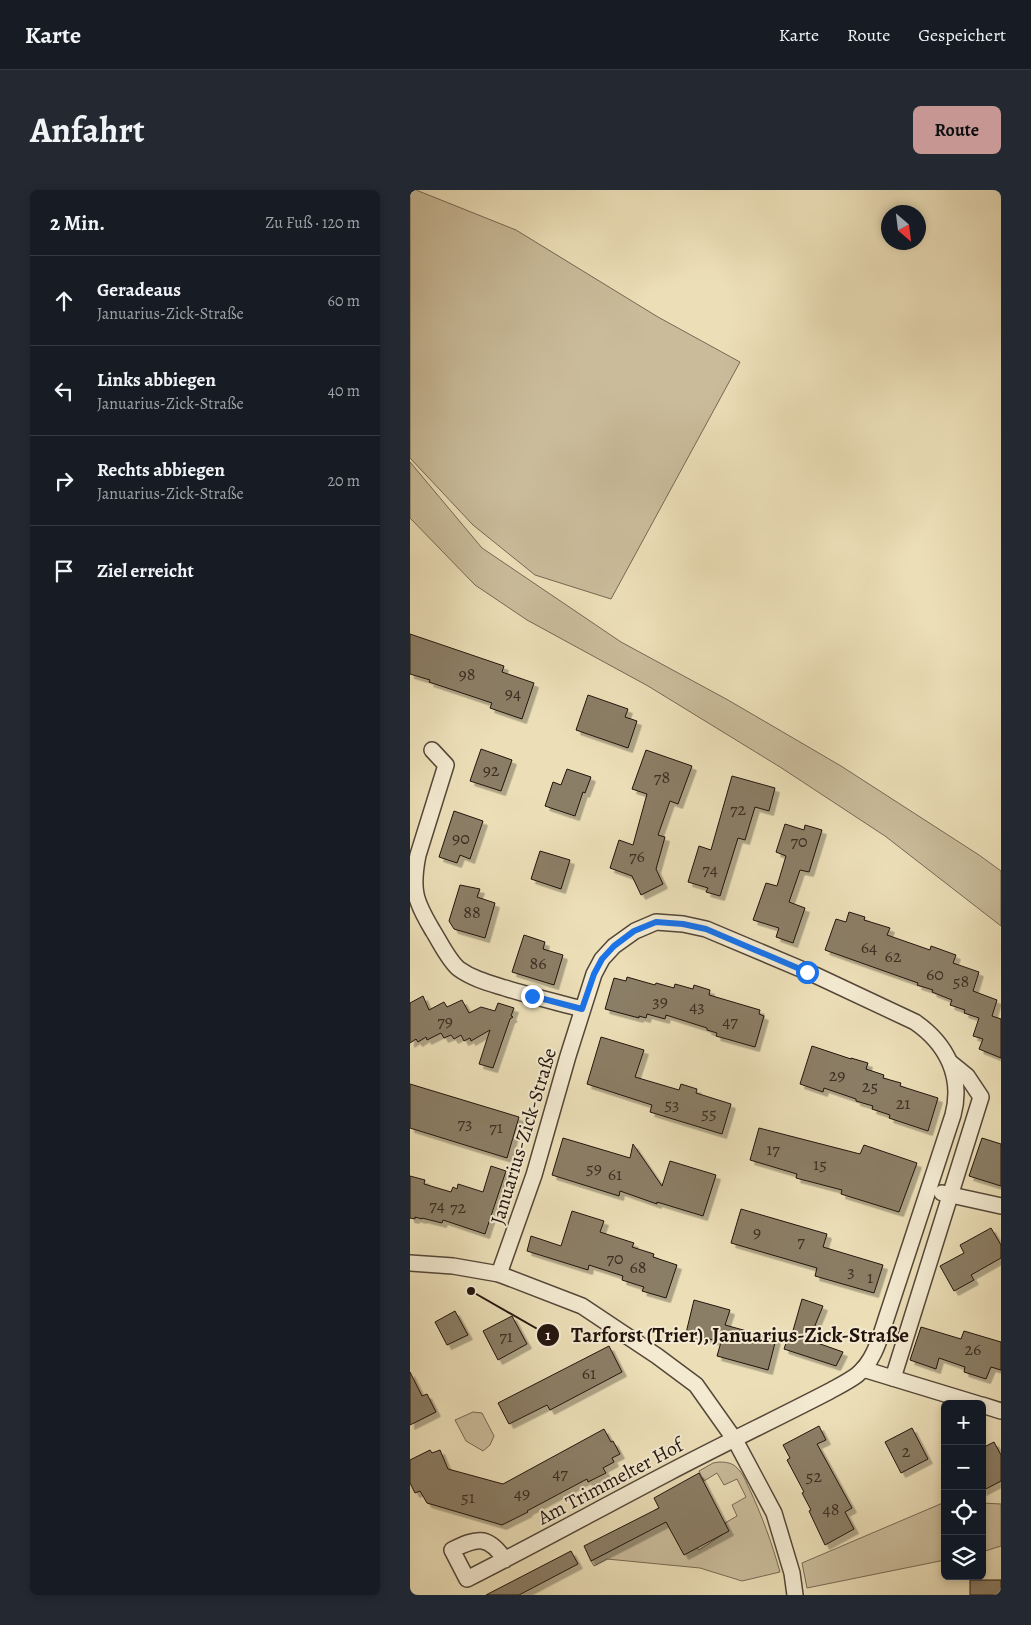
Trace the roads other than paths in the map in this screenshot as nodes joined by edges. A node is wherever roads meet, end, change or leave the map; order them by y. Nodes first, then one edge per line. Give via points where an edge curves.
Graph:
1 (432, 750) dead end
2 (582, 1009) junction
3 (951, 1063) junction
4 (928, 1191) junction
5 (950, 1194) junction
6 (1001, 1206) edge
7 (410, 1264) edge
8 (499, 1274) junction
9 (863, 1369) junction
10 (893, 1378) junction
11 (965, 1400) edge
12 (986, 1406) edge
13 (1001, 1411) edge
14 (735, 1440) junction
15 (505, 1560) dead end
16 (795, 1595) edge

1 - 2 street via 446,765 416,868 414,886 426,920 458,968 478,980
2 - 3 street, Januarius-Zick-Straße via 594,974 614,946 634,931 656,922 683,924 706,929 899,1013 930,1032
2 - 8 street, Januarius-Zick-Straße via 534,1176
3 - 4 street, Januarius-Zick-Straße via 956,1105
3 - 5 street, Januarius-Zick-Straße via 967,1076 981,1097
4 - 5 street
4 - 9 street, Januarius-Zick-Straße via 879,1340
5 - 6 street
5 - 10 street, Januarius-Zick-Straße
7 - 8 street via 453,1266
8 - 14 street via 582,1306 657,1356 696,1385
9 - 10 street
9 - 14 street, Januarius-Zick-Straße via 830,1391
10 - 11 street
12 - 13 street
14 - 15 street, Am Trimmelter Hof
14 - 16 street via 774,1514 792,1573

